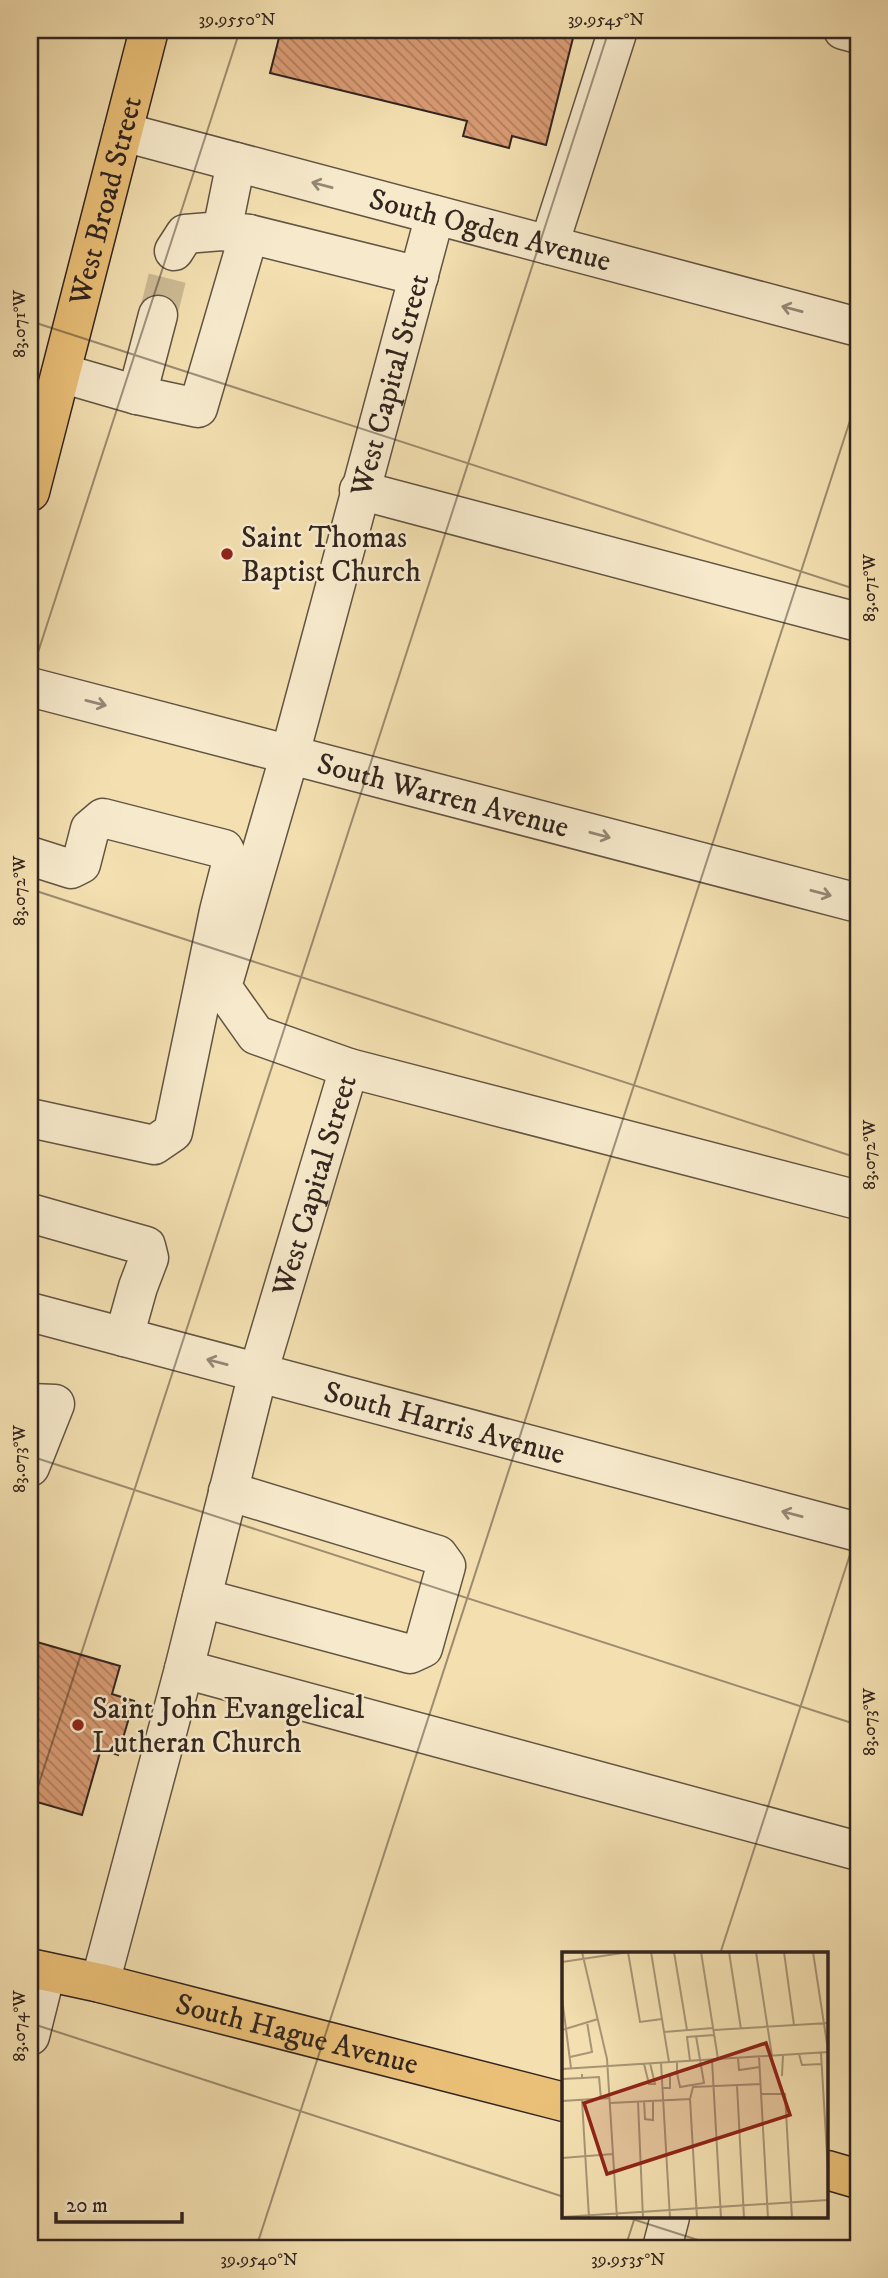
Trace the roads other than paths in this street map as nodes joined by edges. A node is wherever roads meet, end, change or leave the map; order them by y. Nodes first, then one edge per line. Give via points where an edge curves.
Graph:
1 (149, 30) edge
2 (618, 30) edge
3 (843, 30) edge
4 (858, 34) edge
5 (123, 132) junction
6 (236, 162) junction
7 (435, 215) junction
8 (235, 233) junction
9 (549, 245) junction
10 (174, 251) tunnel mouth
11 (419, 276) junction
12 (158, 315) tunnel mouth
13 (858, 327) edge
14 (61, 373) junction
15 (137, 395) junction
16 (359, 490) junction
17 (30, 492) edge
18 (858, 622) edge
19 (30, 687) edge
20 (290, 754) junction
21 (30, 856) edge
22 (858, 903) edge
23 (349, 1068) junction
24 (30, 1118) edge
25 (858, 1200) edge
26 (30, 1213) edge
27 (32, 1320) edge
28 (124, 1337) junction
29 (258, 1373) junction
30 (30, 1403) edge
31 (30, 1467) edge
32 (228, 1491) junction
33 (858, 1532) edge
34 (202, 1598) junction
35 (184, 1669) junction
36 (858, 1851) edge
37 (38, 1970) edge
38 (100, 1983) junction
39 (30, 2036) edge
40 (562, 2101) edge
41 (828, 2170) edge
42 (858, 2179) edge
43 (670, 2218) edge
44 (663, 2248) edge

1 - 5 main road, West Broad Street
2 - 9 street
3 - 4 street
5 - 6 street, South Ogden Avenue
5 - 14 main road, West Broad Street
7 -> 6 street, South Ogden Avenue
6 - 8 street
7 - 9 street, South Ogden Avenue
7 - 11 street, West Capital Street
8 - 10 street via 185,234
8 - 11 street
8 - 15 street via 198,408
13 -> 9 street, South Ogden Avenue
11 - 16 street, West Capital Street
12 - 15 street
14 - 15 street
14 - 17 main road, West Broad Street
16 - 18 street
16 - 20 street, West Capital Street
19 -> 20 street, South Warren Avenue
20 -> 22 street, South Warren Avenue
20 - 23 street, West Capital Street via 222,987 256,1035
21 - 24 street via 71,869 81,864 90,829 103,818 224,849 231,864 173,1132 154,1145
23 - 25 street
23 - 29 street, West Capital Street
26 - 28 street via 146,1246 149,1258
27 - 28 street, South Harris Avenue
29 -> 28 street, South Harris Avenue
29 - 32 street, West Capital Street
33 -> 29 street, South Harris Avenue
30 - 31 street via 55,1404
32 - 34 street, West Capital Street
32 - 34 street via 438,1555 446,1566 423,1648 410,1654
34 - 35 street, West Capital Street
35 - 36 street
35 - 38 street, West Capital Street
37 - 38 main road, South Hague Avenue
37 - 39 street
38 - 40 main road, South Hague Avenue
41 - 42 main road
43 - 44 street

